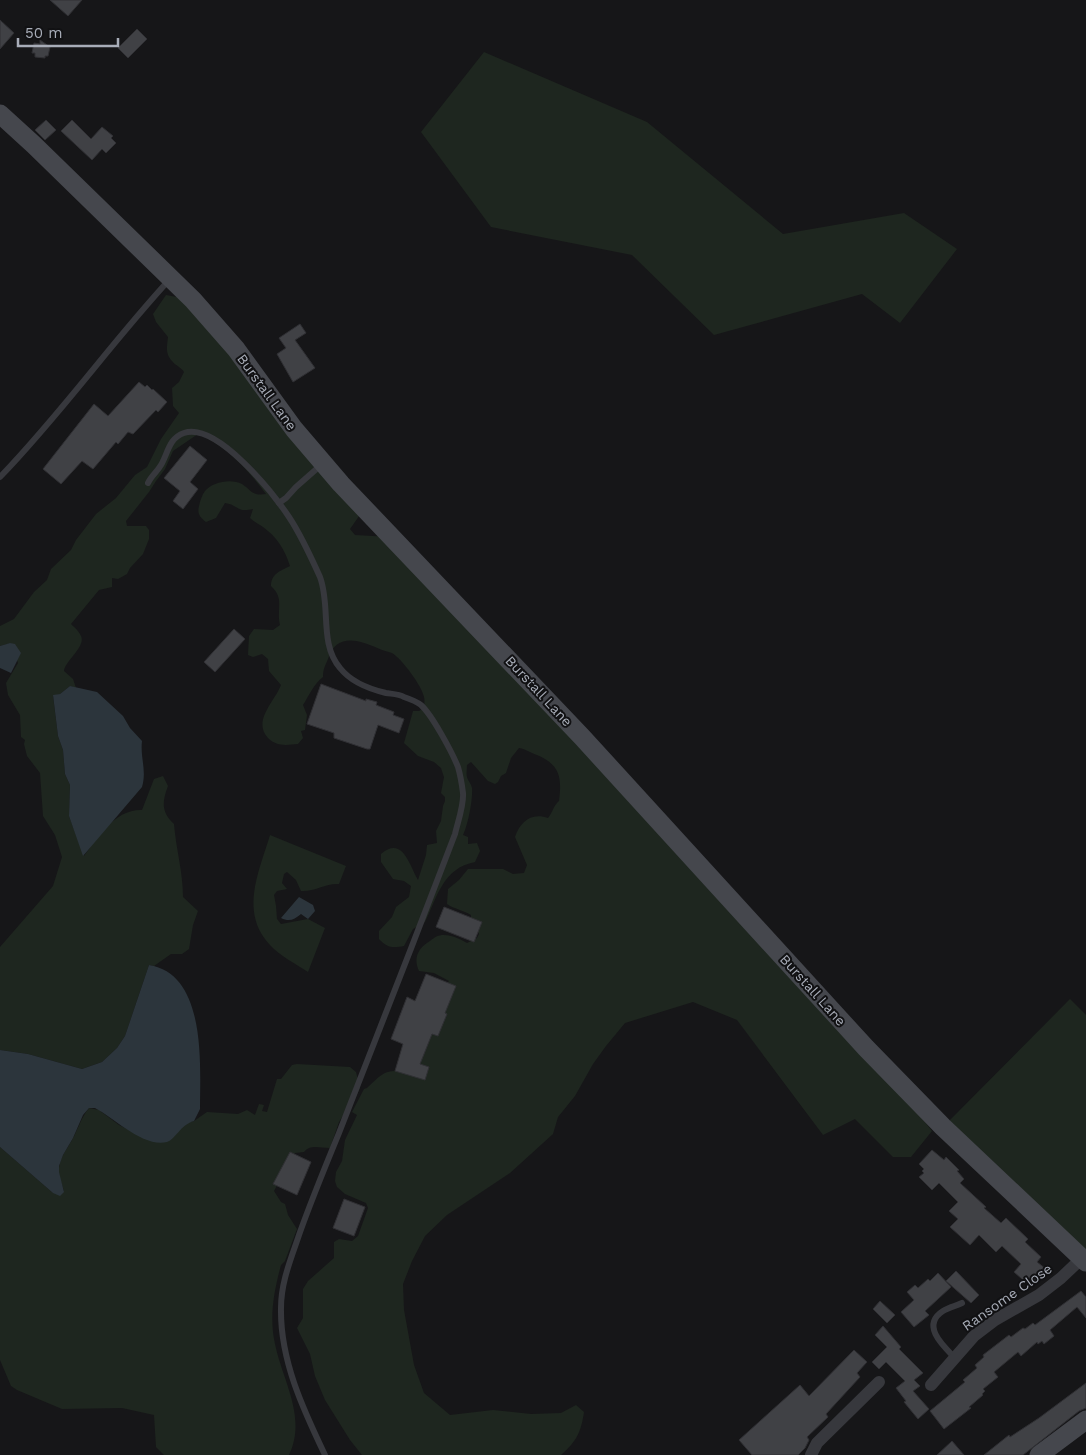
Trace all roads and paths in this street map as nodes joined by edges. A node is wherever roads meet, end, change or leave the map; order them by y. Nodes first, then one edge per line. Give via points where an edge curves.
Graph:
1 (0, 114) edge
2 (171, 278) junction
3 (322, 464) junction
4 (0, 477) edge
5 (148, 483) dead end
6 (279, 503) junction
7 (1084, 1260) edge
8 (962, 1303) dead end
9 (954, 1357) junction
10 (879, 1382) dead end
11 (931, 1384) dead end
12 (1086, 1420) edge
13 (325, 1455) edge
14 (811, 1455) edge
15 (1039, 1455) edge

1 - 2 street, Burstall Lane
2 - 3 street, Burstall Lane via 236,349
2 - 4 lane
3 - 6 lane
3 - 7 street, Burstall Lane via 582,737 866,1048 943,1127
5 - 6 lane via 161,465 171,442 183,433 197,431 233,452
6 - 13 lane via 298,532 320,579 327,611 328,641 340,668 368,688 402,695 422,706 433,719 458,767 463,795 456,834 312,1199 282,1288 283,1342 299,1397
7 - 9 street, Ransome Close via 1039,1295 984,1328
8 - 9 lane via 943,1311 934,1325 937,1340
9 - 11 street, Ransome Close
10 - 14 street via 817,1442
12 - 15 street

